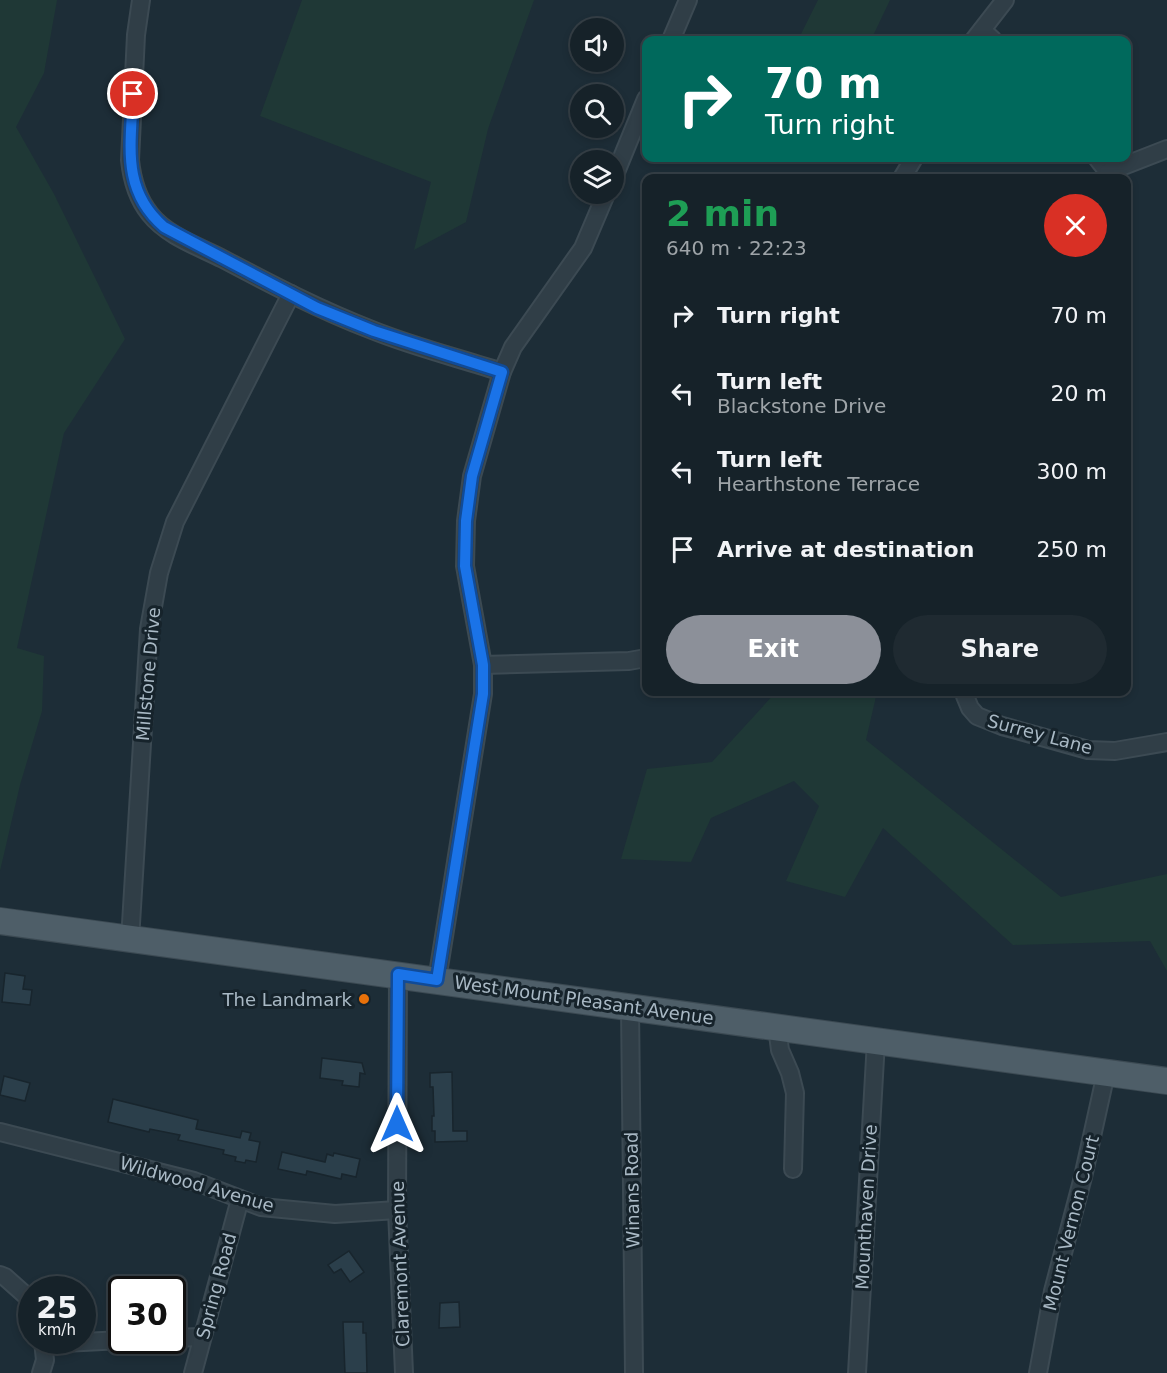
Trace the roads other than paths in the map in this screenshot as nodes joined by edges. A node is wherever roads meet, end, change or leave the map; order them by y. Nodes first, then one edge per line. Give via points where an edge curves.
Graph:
1 (141, 0) edge
2 (688, 0) edge
3 (1005, 0) edge
4 (673, 36) edge
5 (984, 36) edge
6 (642, 109) edge
7 (1167, 149) edge
8 (624, 153) edge
9 (1110, 174) edge
10 (602, 204) edge
11 (291, 294) junction
12 (502, 372) junction
13 (642, 659) edge
14 (483, 665) junction
15 (965, 696) edge
16 (1167, 742) edge
17 (0, 921) edge
18 (130, 940) junction
19 (398, 974) junction
20 (437, 980) junction
21 (630, 1007) junction
22 (777, 1027) junction
23 (876, 1041) junction
24 (1106, 1073) junction
25 (1167, 1081) edge
26 (0, 1132) edge
27 (793, 1169) dead end
28 (240, 1199) junction
29 (397, 1210) junction
30 (0, 1275) edge
31 (18, 1289) edge
32 (201, 1336) junction
33 (186, 1337) edge
34 (45, 1354) edge
35 (41, 1373) edge
36 (193, 1373) edge
37 (404, 1373) edge
38 (634, 1373) edge
39 (857, 1373) edge
40 (1038, 1373) edge

1 - 11 street via 130,160 140,200 164,227
2 - 4 street
3 - 5 street
6 - 8 street
7 - 9 street
10 - 12 street via 583,248 513,347
11 - 12 street via 374,331
11 - 18 street, Millstone Drive via 175,522 159,573 149,629
12 - 14 street via 472,476 466,521 465,566
13 - 14 street
14 - 20 street via 483,694
15 - 16 street, Surrey Lane via 977,716 1089,750 1115,751
17 - 18 main road, West Mount Pleasant Avenue
18 - 19 main road, West Mount Pleasant Avenue
19 - 20 main road, West Mount Pleasant Avenue
19 - 29 street, Claremont Avenue
20 - 21 main road, West Mount Pleasant Avenue
21 - 22 main road, West Mount Pleasant Avenue
21 - 38 street, Winans Road
22 - 23 main road, West Mount Pleasant Avenue
22 - 27 street via 780,1050 795,1093
23 - 24 main road, West Mount Pleasant Avenue
23 - 39 street, Mounthaven Drive
24 - 25 main road, West Mount Pleasant Avenue
24 - 40 street, Mount Vernon Court via 1053,1292
26 - 28 street, Wildwood Avenue via 194,1181
28 - 29 street, Wildwood Avenue via 261,1207 335,1214
28 - 32 street, Spring Road
29 - 37 street, Claremont Avenue
30 - 31 street
32 - 33 street
32 - 36 street, Spring Road
34 - 35 street

